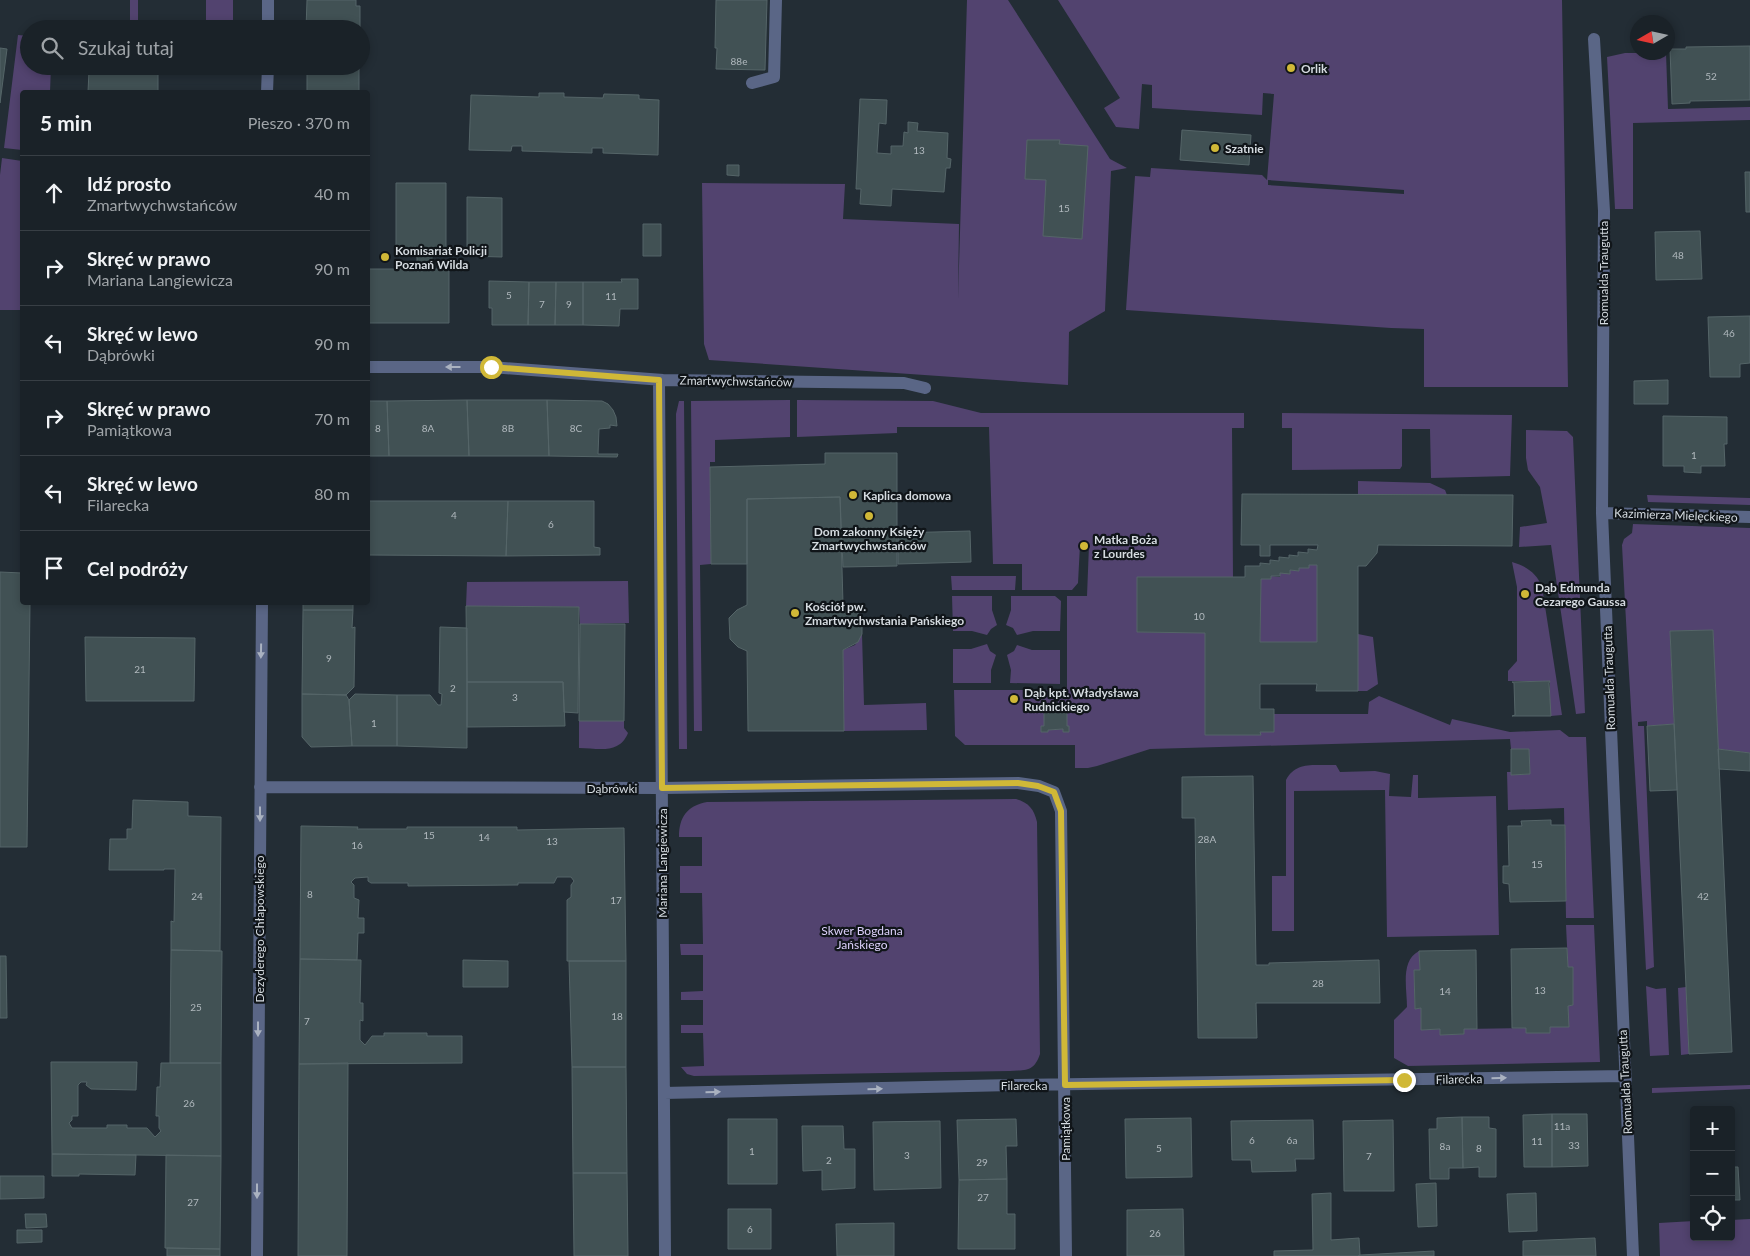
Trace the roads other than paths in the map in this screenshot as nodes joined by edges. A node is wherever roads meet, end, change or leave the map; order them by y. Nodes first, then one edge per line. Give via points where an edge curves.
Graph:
1 (268, 0) edge
2 (776, 0) edge
3 (268, 20) edge
4 (1594, 39) dead end
5 (268, 75) edge
6 (752, 83) dead end
7 (268, 90) edge
8 (370, 367) edge
9 (659, 380) junction
10 (925, 388) dead end
11 (1602, 513) junction
12 (1750, 517) edge
13 (262, 605) edge
14 (260, 787) junction
15 (662, 788) junction
16 (1054, 792) joint
17 (1625, 1076) junction
18 (1065, 1085) junction
19 (664, 1093) junction
20 (257, 1256) edge
21 (665, 1256) edge
22 (1066, 1256) edge
23 (1633, 1256) edge

1 - 3 street
2 - 6 street via 774,77
4 - 11 street, Romualda Traugutta via 1604,212
5 - 7 street
9 -> 8 street, Zmartwychwstańców via 491,367
9 - 10 street, Zmartwychwstańców via 904,383
9 - 15 street, Mariana Langiewicza
11 - 12 street, Kazimierza Mielęckiego
11 - 17 street, Romualda Traugutta
13 -> 14 street, Dezyderego Chłapowskiego
14 - 15 street, Dąbrówki
14 -> 20 street, Dezyderego Chłapowskiego
15 - 16 street, Dąbrówki via 1018,783
15 - 19 street, Mariana Langiewicza
16 - 18 street, Pamiątkowa via 1061,811
18 -> 17 street, Filarecka
17 - 23 street, Romualda Traugutta
19 -> 18 street, Filarecka
18 - 22 street, Pamiątkowa
19 - 21 street, Mariana Langiewicza

